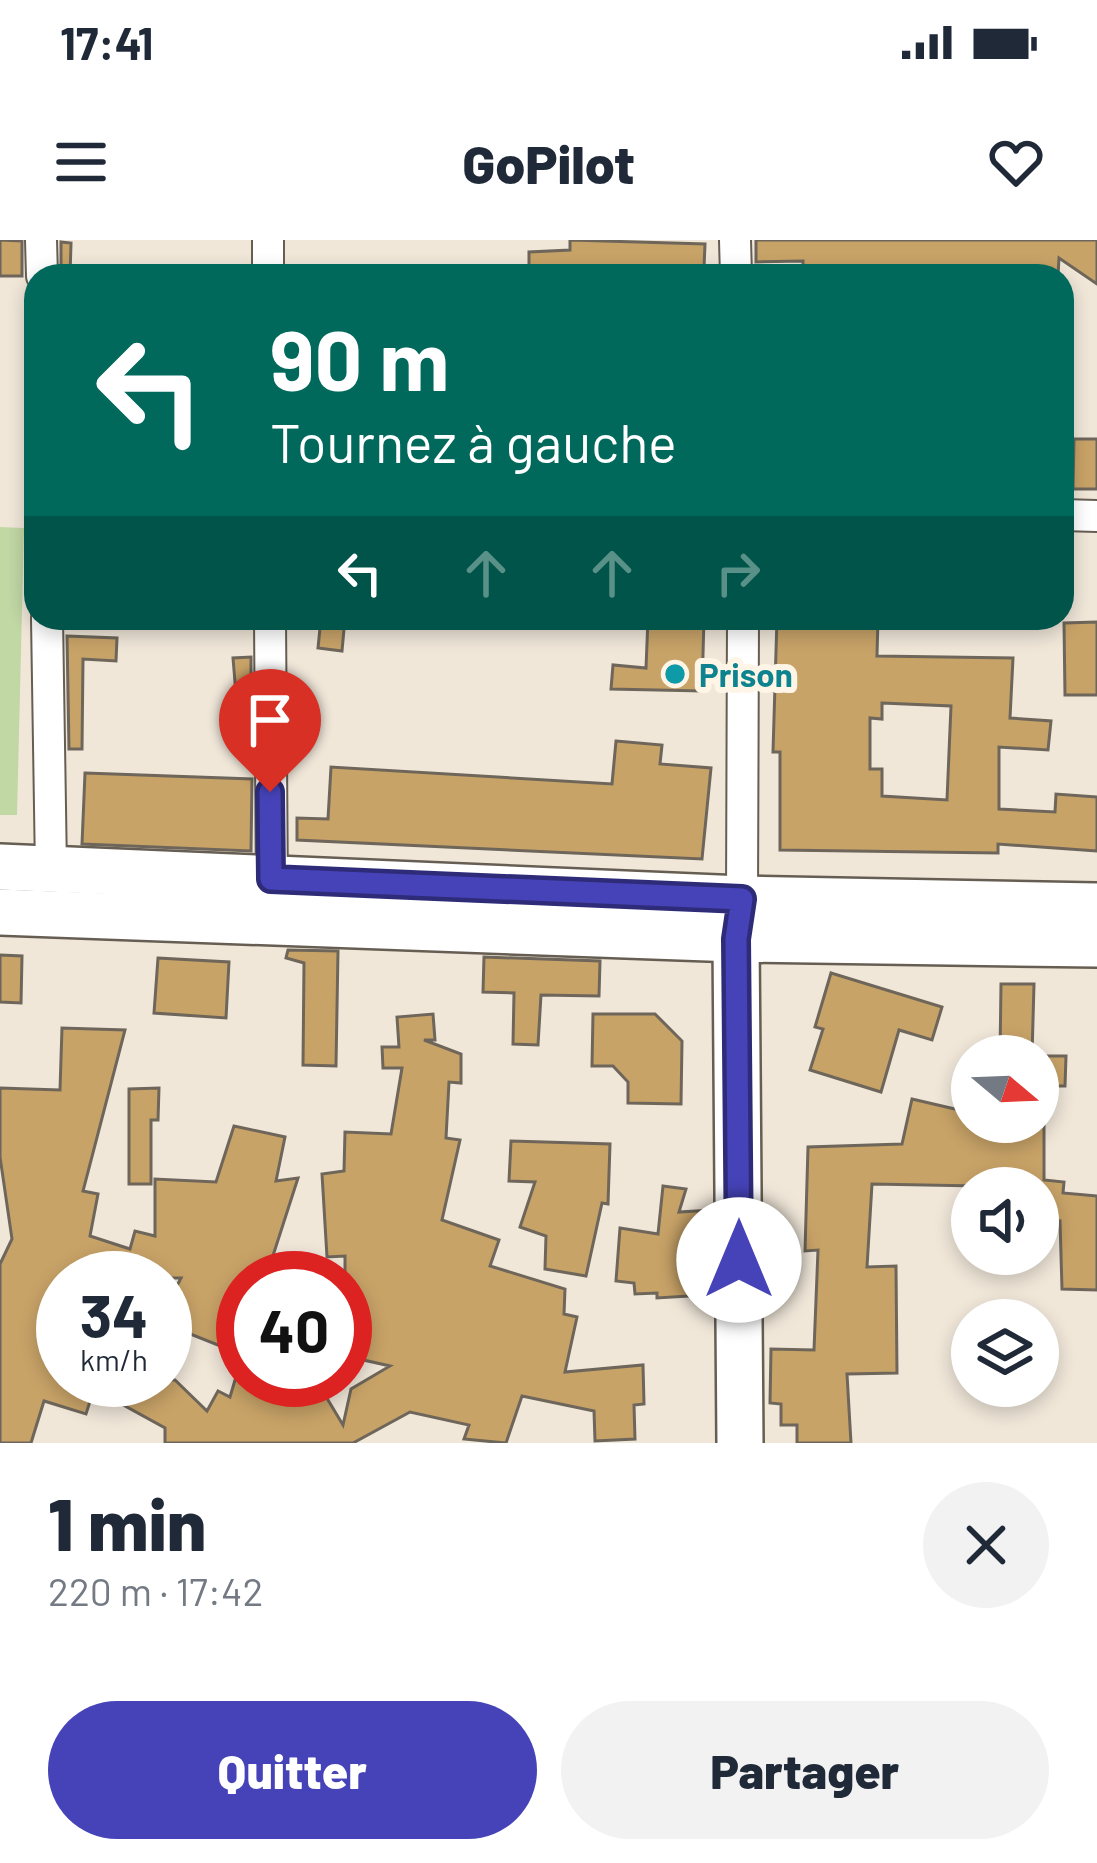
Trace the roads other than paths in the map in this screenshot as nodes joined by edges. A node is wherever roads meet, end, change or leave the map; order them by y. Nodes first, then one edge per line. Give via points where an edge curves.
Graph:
1 (47, 630) edge
2 (270, 630) edge
3 (743, 630) edge
4 (0, 868) edge
5 (51, 870) junction
6 (272, 900) junction
7 (1097, 906) edge
8 (0, 912) edge
9 (739, 919) junction
10 (1097, 944) edge
11 (740, 1443) edge

1 - 5 street
2 - 6 street
3 - 9 street
4 - 5 main road
5 - 6 main road
6 - 8 main road
6 - 9 main road
7 - 9 main road
9 - 10 main road
9 - 11 main road

